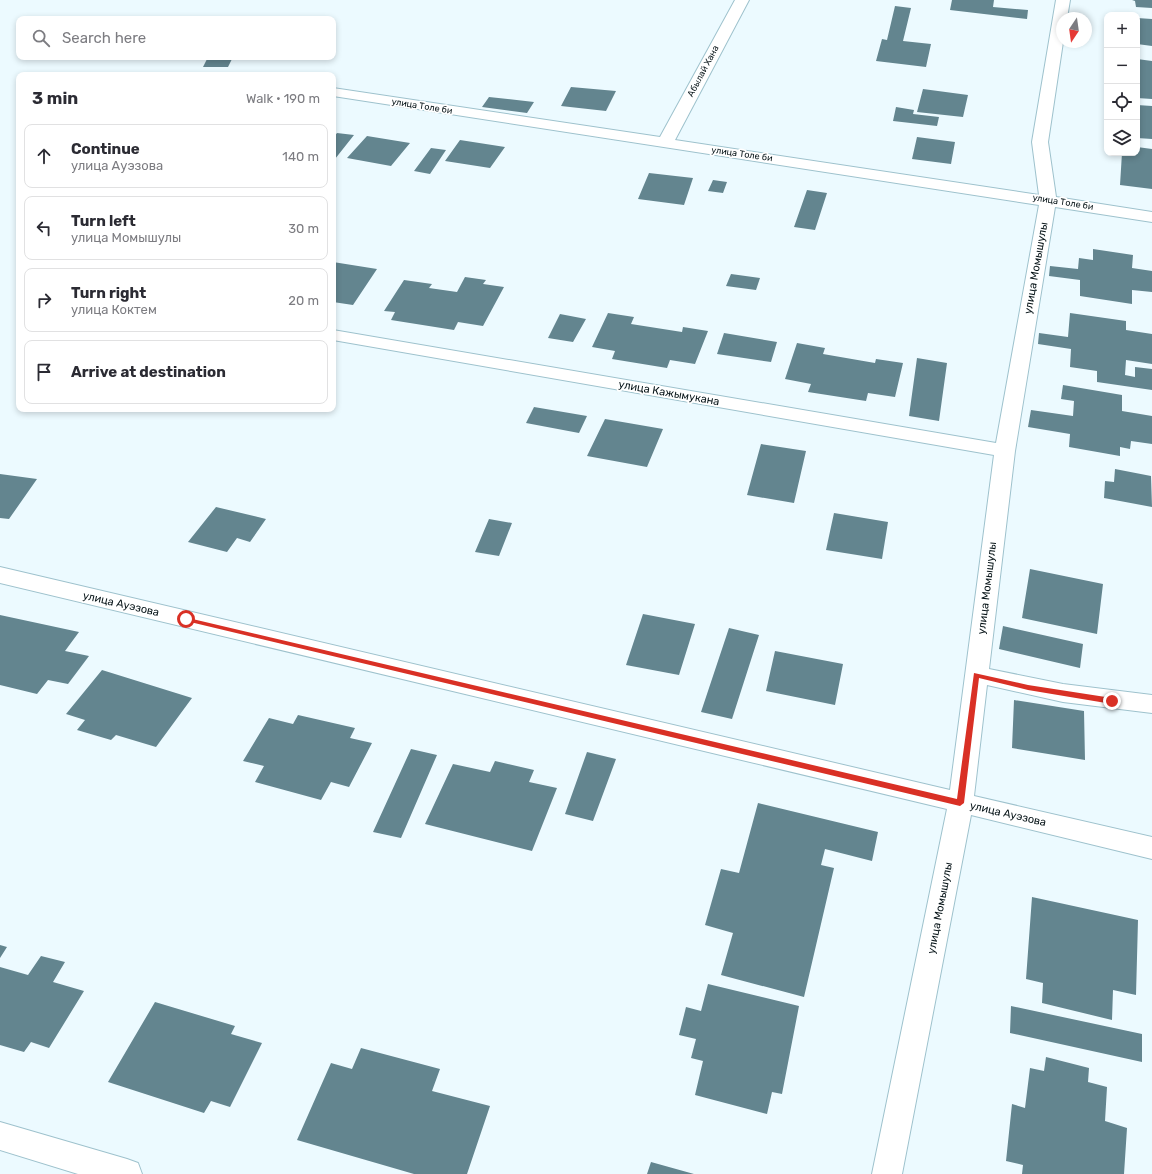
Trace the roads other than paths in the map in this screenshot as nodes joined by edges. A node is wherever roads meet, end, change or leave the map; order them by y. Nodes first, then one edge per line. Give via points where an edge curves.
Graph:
1 (742, 0) edge
2 (1062, 0) edge
3 (336, 92) edge
4 (665, 143) junction
5 (1048, 200) junction
6 (1152, 217) edge
7 (336, 336) edge
8 (1005, 451) junction
9 (0, 575) edge
10 (976, 674) junction
11 (1152, 704) edge
12 (960, 803) junction
13 (1152, 848) edge
14 (0, 1136) edge
15 (127, 1174) edge
16 (887, 1174) edge

1 - 4 street, Абылай Хана
2 - 5 street, улица Момышулы via 1040,142
3 - 4 street, улица Толе би
4 - 5 street, улица Толе би
5 - 6 street, улица Толе би
5 - 8 street, улица Момышулы
7 - 8 street, улица Кажымукана
8 - 10 street, улица Момышулы
9 - 12 street, улица Ауэзова
10 - 11 street via 1028,687 1112,701
10 - 12 street, улица Момышулы
12 - 13 street, улица Ауэзова
12 - 16 street, улица Момышулы
14 - 15 street

